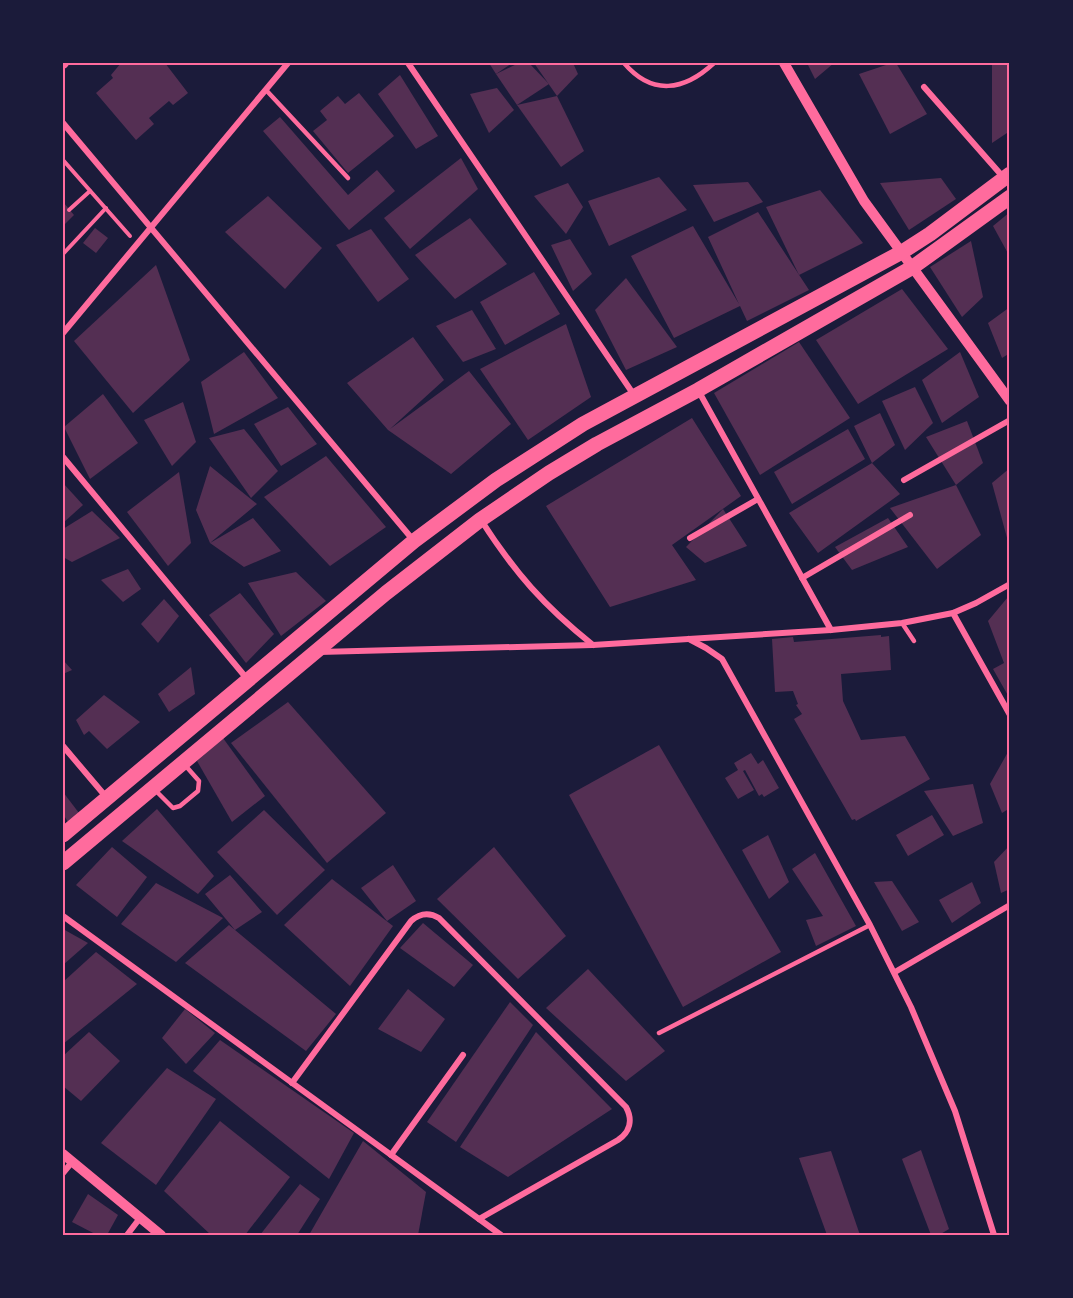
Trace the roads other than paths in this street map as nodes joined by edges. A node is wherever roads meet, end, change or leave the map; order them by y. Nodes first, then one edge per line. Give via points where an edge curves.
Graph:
1 (288, 63) edge
2 (408, 63) edge
3 (624, 63) edge
4 (714, 63) edge
5 (784, 63) edge
6 (924, 87) dead end
7 (266, 90) junction
8 (63, 123) edge
9 (1007, 177) edge
10 (348, 178) dead end
11 (1010, 197) edge
12 (152, 227) junction
13 (902, 252) junction
14 (913, 267) junction
15 (63, 333) edge
16 (698, 390) junction
17 (634, 396) junction
18 (1010, 400) edge
19 (1010, 420) edge
20 (63, 457) edge
21 (904, 480) dead end
22 (758, 499) junction
23 (910, 515) dead end
24 (480, 520) junction
25 (690, 538) dead end
26 (414, 541) junction
27 (802, 578) junction
28 (1010, 584) edge
29 (953, 613) junction
30 (902, 624) junction
31 (831, 630) junction
32 (688, 639) junction
33 (915, 641) dead end
34 (593, 645) junction
35 (316, 652) junction
36 (248, 680) junction
37 (1010, 715) edge
38 (63, 746) edge
39 (183, 762) junction
40 (152, 787) junction
41 (107, 799) junction
42 (63, 835) edge
43 (63, 863) edge
44 (1010, 905) edge
45 (63, 915) edge
46 (870, 925) junction
47 (895, 972) junction
48 (660, 1033) dead end
49 (463, 1055) dead end
50 (292, 1083) junction
51 (391, 1155) junction
52 (67, 1158) edge
53 (63, 1173) edge
54 (140, 1218) junction
55 (479, 1219) junction
56 (127, 1235) edge
57 (161, 1235) edge
58 (501, 1235) edge
59 (994, 1235) edge

1 - 7 street
2 - 17 street
3 - 4 lane via 644,81 665,87 688,82
5 - 13 street via 864,201
6 - 9 street
7 - 10 lane
7 - 12 street
8 - 12 street
9 - 13 main road
11 - 14 main road
12 - 15 street
12 - 26 street
13 - 14 street
13 - 17 main road
14 - 16 main road
14 - 18 street
16 - 22 street
16 - 24 main road via 597,444
17 - 26 main road via 539,451
19 - 21 street
20 - 36 street
22 - 25 street
22 - 27 street
23 - 27 street
24 - 34 street via 530,588
24 - 35 main road
26 - 36 main road
27 - 31 street
28 - 29 street
29 - 30 street
29 - 37 street
30 - 31 street
30 - 33 lane
31 - 32 street
32 - 34 street
32 - 46 street via 722,659
34 - 35 street
35 - 39 main road
36 - 41 main road
38 - 41 street
39 - 40 main road
39 - 40 lane via 200,785 180,806 170,806
40 - 43 main road
41 - 42 main road
44 - 47 street
45 - 50 street
46 - 47 street
46 - 48 lane
47 - 59 street via 955,1111
49 - 51 street
50 - 51 street
50 - 55 street via 411,921 422,914 439,918 626,1107 630,1119 627,1131 618,1140
51 - 55 street
52 - 53 street
52 - 54 street
54 - 56 street
54 - 57 street
55 - 58 street

